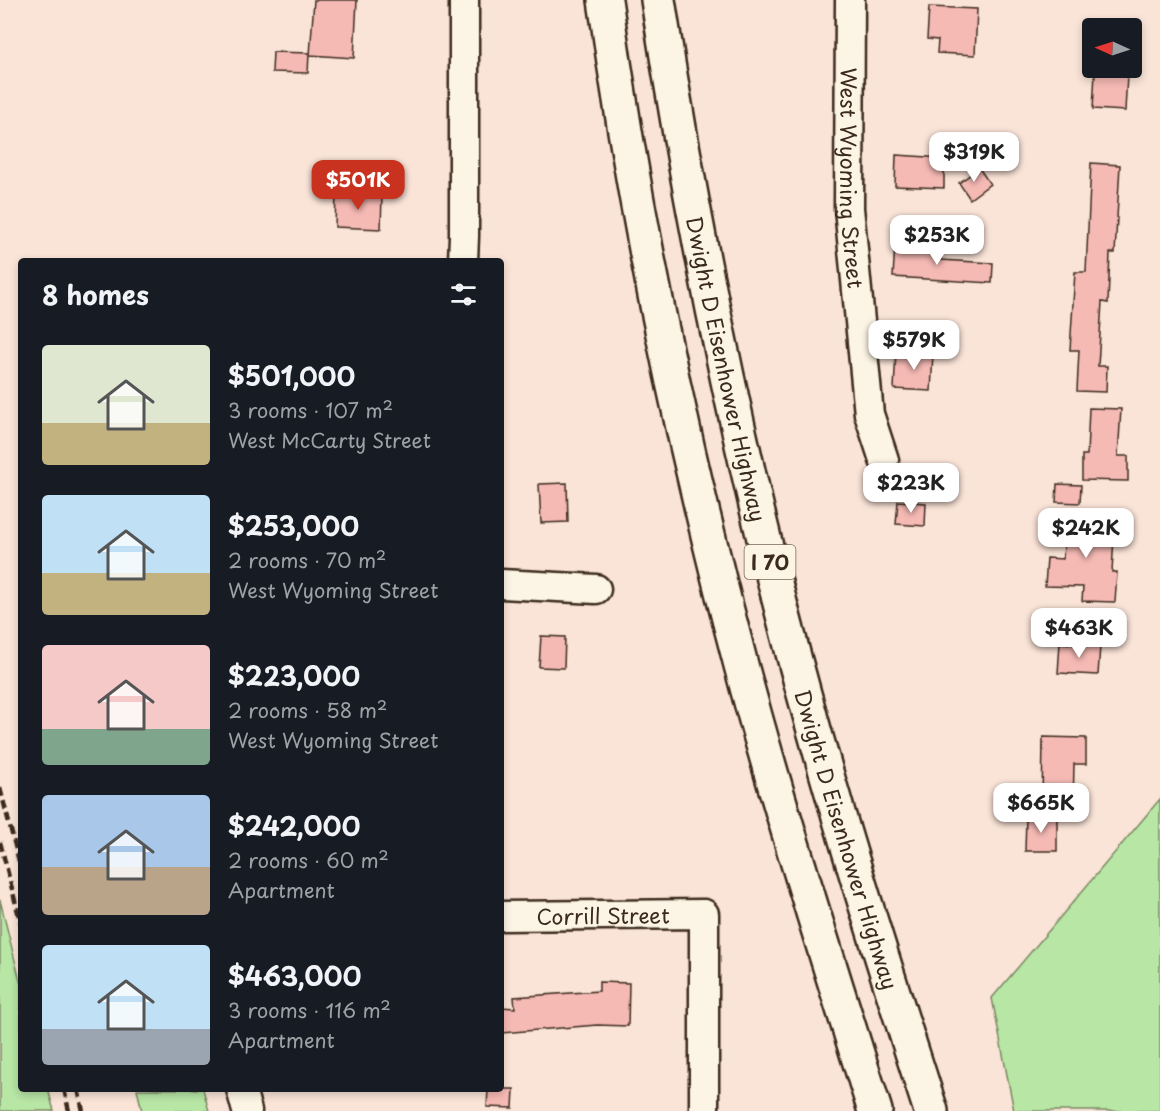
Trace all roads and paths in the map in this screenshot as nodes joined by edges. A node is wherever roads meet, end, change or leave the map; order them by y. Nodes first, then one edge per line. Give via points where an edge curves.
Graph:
1 (464, 0) edge
2 (605, 0) edge
3 (658, 0) edge
4 (850, 0) edge
5 (463, 258) edge
6 (884, 460) dead end
7 (504, 584) edge
8 (596, 589) dead end
9 (504, 916) edge
10 (242, 1092) edge
11 (247, 1111) edge
12 (704, 1111) edge
13 (875, 1111) edge
14 (931, 1111) edge

1 - 5 street
2 - 13 highway, I 70 via 629,159 673,383 706,525 766,756
3 - 14 highway, Dwight D Eisenhower Highway / I 70 via 697,231 744,458 831,789
4 - 6 street, West Wyoming Street via 849,208 868,414
7 - 8 street
9 - 12 street, Corrill Street via 704,914
10 - 11 street

